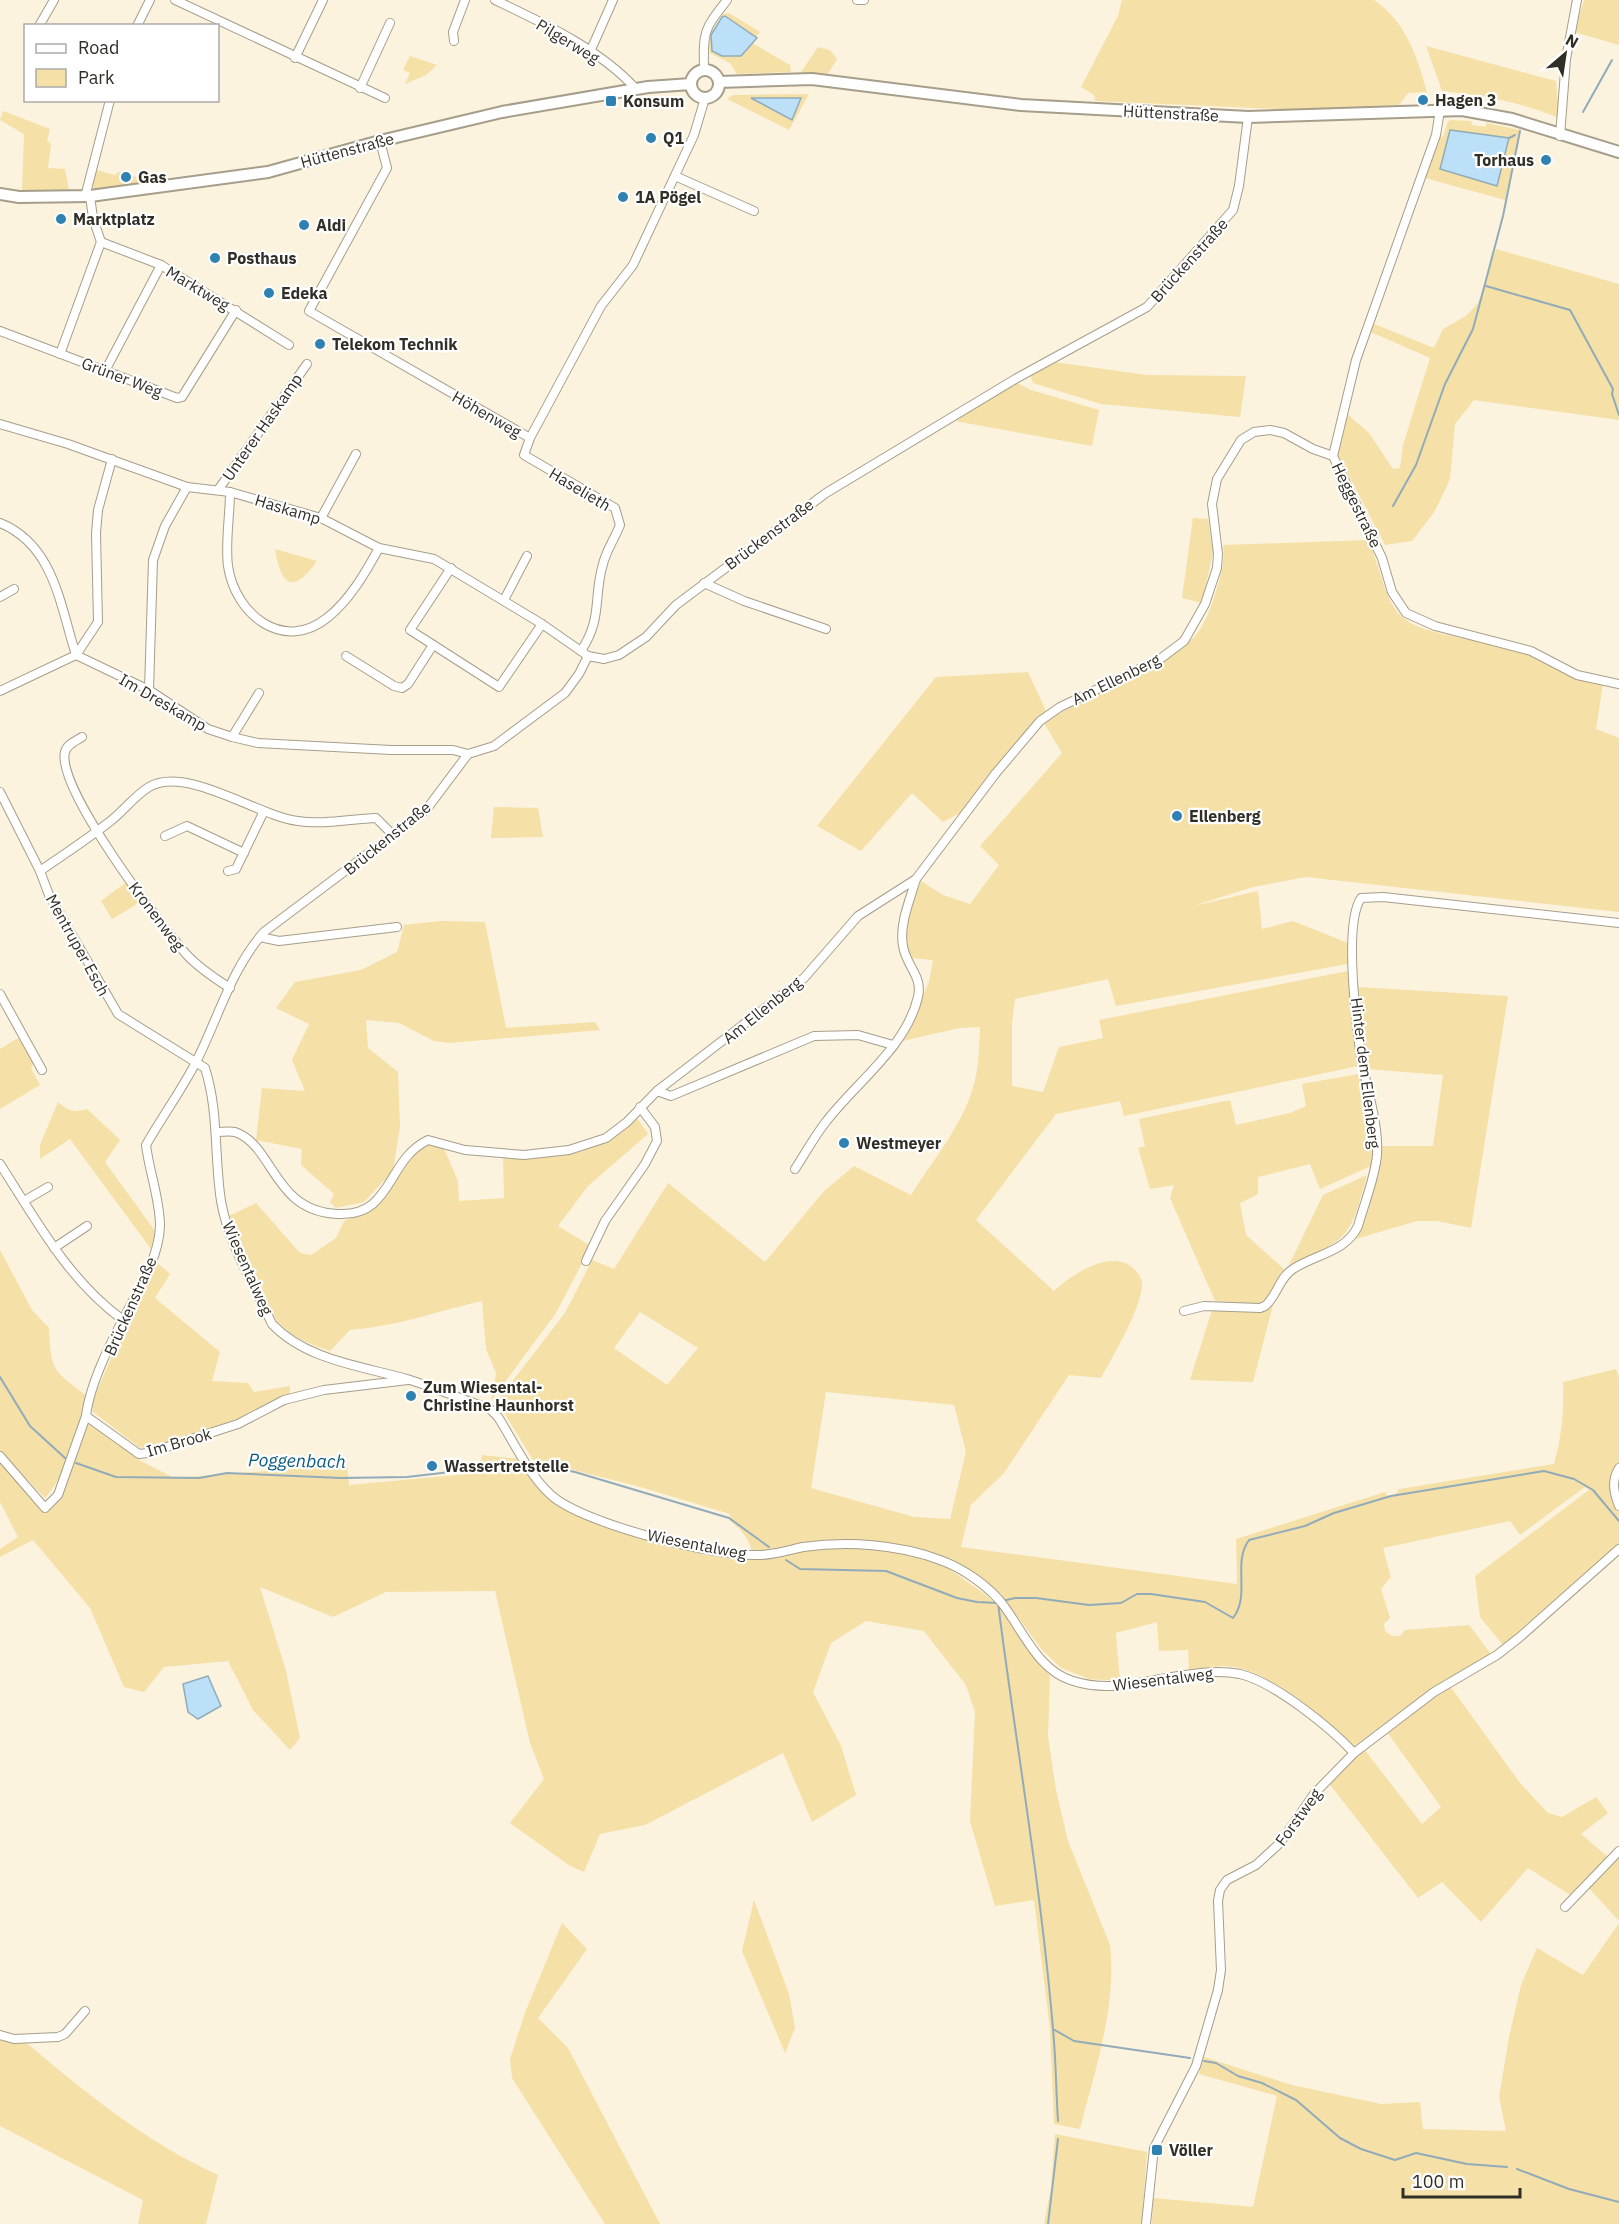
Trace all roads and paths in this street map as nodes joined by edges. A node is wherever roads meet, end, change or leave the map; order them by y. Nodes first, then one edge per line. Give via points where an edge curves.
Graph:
1 (54, 0) edge
2 (150, 0) edge
3 (175, 0) edge
4 (323, 0) edge
5 (465, 0) edge
6 (495, 0) edge
7 (613, 0) edge
8 (727, 0) edge
9 (857, 0) edge
10 (864, 0) edge
11 (1577, 0) edge
12 (390, 23) dead end
13 (40, 24) edge
14 (138, 24) edge
15 (454, 41) dead end
16 (590, 52) junction
17 (295, 57) junction
18 (704, 69) junction
19 (719, 82) junction
20 (691, 84) junction
21 (360, 88) junction
22 (636, 89) junction
23 (385, 98) dead end
24 (705, 98) junction
25 (110, 102) edge
26 (1440, 110) junction
27 (1248, 117) junction
28 (1560, 135) junction
29 (380, 141) junction
30 (1619, 152) edge
31 (675, 176) junction
32 (0, 194) edge
33 (88, 197) junction
34 (754, 211) dead end
35 (101, 242) junction
36 (161, 265) junction
37 (236, 310) junction
38 (0, 331) edge
39 (289, 345) dead end
40 (60, 354) junction
41 (307, 364) dead end
42 (105, 371) junction
43 (0, 424) edge
44 (530, 438) junction
45 (356, 454) dead end
46 (1333, 456) junction
47 (112, 459) junction
48 (187, 487) junction
49 (218, 490) junction
50 (230, 492) junction
51 (321, 518) junction
52 (0, 523) edge
53 (379, 548) junction
54 (527, 556) dead end
55 (451, 568) junction
56 (704, 583) junction
57 (14, 589) dead end
58 (0, 597) edge
59 (504, 600) junction
60 (542, 624) junction
61 (826, 629) dead end
62 (433, 645) junction
63 (584, 653) junction
64 (76, 655) junction
65 (346, 656) dead end
66 (1619, 684) edge
67 (149, 690) junction
68 (0, 691) edge
69 (259, 693) dead end
70 (82, 737) dead end
71 (232, 737) junction
72 (468, 754) junction
73 (0, 792) edge
74 (263, 813) junction
75 (97, 831) junction
76 (165, 836) dead end
77 (394, 836) junction
78 (244, 853) junction
79 (40, 871) junction
80 (228, 871) dead end
81 (916, 879) junction
82 (1619, 923) edge
83 (397, 927) dead end
84 (260, 937) junction
85 (230, 988) junction
86 (0, 994) edge
87 (893, 1045) junction
88 (196, 1062) junction
89 (42, 1070) dead end
90 (657, 1091) junction
91 (640, 1107) junction
92 (217, 1132) junction
93 (0, 1164) edge
94 (795, 1169) dead end
95 (48, 1187) dead end
96 (24, 1201) junction
97 (87, 1226) dead end
98 (54, 1248) junction
99 (586, 1261) dead end
100 (1184, 1311) dead end
101 (123, 1320) junction
102 (409, 1380) junction
103 (86, 1416) junction
104 (0, 1456) edge
105 (1619, 1468) edge
106 (1619, 1506) edge
107 (1619, 1549) edge
108 (1353, 1753) junction
109 (1619, 1851) edge
110 (1565, 1907) dead end
111 (85, 2011) dead end
112 (0, 2035) edge
113 (1146, 2224) edge

1 - 13 street
2 - 14 street
3 - 17 street
4 - 17 street
5 - 15 street via 453,32
6 - 16 street, Pilgerweg
7 - 16 street
8 - 18 street via 705,30
9 - 10 street
11 - 28 street via 1566,59
12 - 21 street
16 - 22 street, Pilgerweg
17 - 21 street
18 - 19 main road via 713,71
18 - 20 main road via 693,76
19 - 24 main road via 717,91
19 - 27 main road, Hüttenstraße via 812,79 1021,105
20 - 22 main road, Hüttenstraße
20 - 24 main road via 697,95
21 - 23 street
22 - 29 main road, Hüttenstraße via 502,112
24 - 31 street, Höhenweg via 694,135
25 - 33 street
26 - 27 main road, Hüttenstraße
26 - 28 main road, Hüttenstraße via 1492,114
26 - 46 street, Heggestraße via 1436,135 1356,360
27 - 56 street, Brückenstraße via 1233,210 1147,307 1017,378 826,493
28 - 30 main road, Hüttenstraße
29 - 33 main road, Hüttenstraße via 268,172
29 - 44 street, Höhenweg via 387,168 309,312
31 - 34 street
31 - 44 street, Höhenweg via 633,264 601,306
32 - 33 main road, Hüttenstraße
33 - 35 street
35 - 36 street, Marktweg
35 - 40 street
36 - 37 street, Marktweg
36 - 42 street
37 - 39 street, Marktweg
37 - 42 street, Grüner Weg via 182,397
38 - 40 street, Grüner Weg
40 - 42 street, Grüner Weg
41 - 49 street, Unterer Haskamp
43 - 47 street, Haskamp
44 - 63 street, Haselieth via 524,455 615,508 620,525 602,565 598,614
45 - 51 street
46 - 66 street, Heggestraße via 1382,558 1392,592 1406,613 1435,626 1531,651 1577,675
46 - 81 street, Am Ellenberg via 1270,430 1254,432 1241,441 1216,484 1212,504 1217,568 1193,629 1160,659 1060,707 1040,721
47 - 48 street, Haskamp
47 - 64 street via 96,533 98,622
48 - 49 street, Haskamp
48 - 67 street via 165,526 153,560
49 - 50 street, Haskamp
50 - 51 street, Haskamp
50 - 53 street via 228,566 240,601 259,621 280,630 302,632 328,618 359,584
51 - 53 street, Haskamp
52 - 64 street via 26,538 43,555
53 - 55 street, Haskamp via 434,559
54 - 59 street
55 - 59 street, Haskamp
55 - 62 street via 410,630
56 - 61 street
56 - 63 street, Brückenstraße via 646,637 619,655 604,659
57 - 58 street
59 - 60 street, Haskamp
60 - 62 street via 499,687
60 - 63 street, Haskamp
62 - 65 street via 402,688
63 - 72 street via 579,674 565,693 494,746
64 - 67 street, Im Dreskamp
64 - 68 street
67 - 71 street, Im Dreskamp via 208,729
69 - 71 street
70 - 75 street, Kronenweg via 67,747 65,760 78,800
71 - 72 street, Im Dreskamp via 258,743 453,750
72 - 77 street, Brückenstraße via 426,810
73 - 79 street, Mentruper Esch
74 - 75 street via 216,790 164,783 150,787
74 - 77 street via 301,822 376,818
74 - 78 street
75 - 79 street
75 - 85 street, Kronenweg via 187,955
76 - 78 street via 187,826
77 - 84 street, Brückenstraße
78 - 80 street via 236,868
79 - 88 street, Mentruper Esch via 49,895 118,1014
81 - 87 street, Am Ellenberg via 902,930 903,948 920,982 918,999
81 - 90 street, Am Ellenberg via 858,916 804,978
82 - 100 street, Hinter dem Ellenberg via 1383,897 1361,898 1355,906 1352,932 1360,1052 1377,1156 1358,1226 1346,1244 1293,1269 1265,1306 1204,1306
83 - 84 street via 279,941
84 - 85 street, Brückenstraße
85 - 88 street, Brückenstraße
86 - 89 street
87 - 90 street, Am Ellenberg via 858,1035 814,1036 671,1096
87 - 94 street, Am Ellenberg via 825,1122
88 - 92 street, Wiesentalweg via 205,1068
88 - 101 street, Brückenstraße via 146,1145 160,1226 145,1278
90 - 91 street, Am Ellenberg
91 - 92 street, Am Ellenberg via 606,1137 569,1150 524,1155 486,1153 428,1140 408,1152 381,1198 352,1214 317,1209 288,1195 250,1141 234,1132
91 - 99 street via 655,1127 657,1141 605,1221
92 - 102 street, Wiesentalweg via 226,1224 272,1324 305,1348
93 - 96 street
95 - 96 street
96 - 98 street
97 - 98 street
98 - 101 street via 75,1276
101 - 103 street, Brückenstraße via 93,1389
102 - 103 street, Im Brook via 324,1390 284,1400 237,1424 148,1453 139,1454
102 - 108 street, Wiesentalweg via 490,1409 552,1496 614,1526 684,1545 758,1555 851,1543 909,1552 956,1566 1001,1602 1041,1660 1058,1675 1115,1688 1198,1673 1242,1674 1307,1712
103 - 104 street via 58,1494 45,1508
105 - 106 street via 1614,1487
107 - 108 street, Forstweg via 1520,1637 1434,1692
108 - 113 street, Forstweg via 1314,1794 1269,1855 1227,1881 1220,1890 1218,1990 1196,2066 1154,2148
109 - 110 street
111 - 112 street via 58,2037 14,2039

